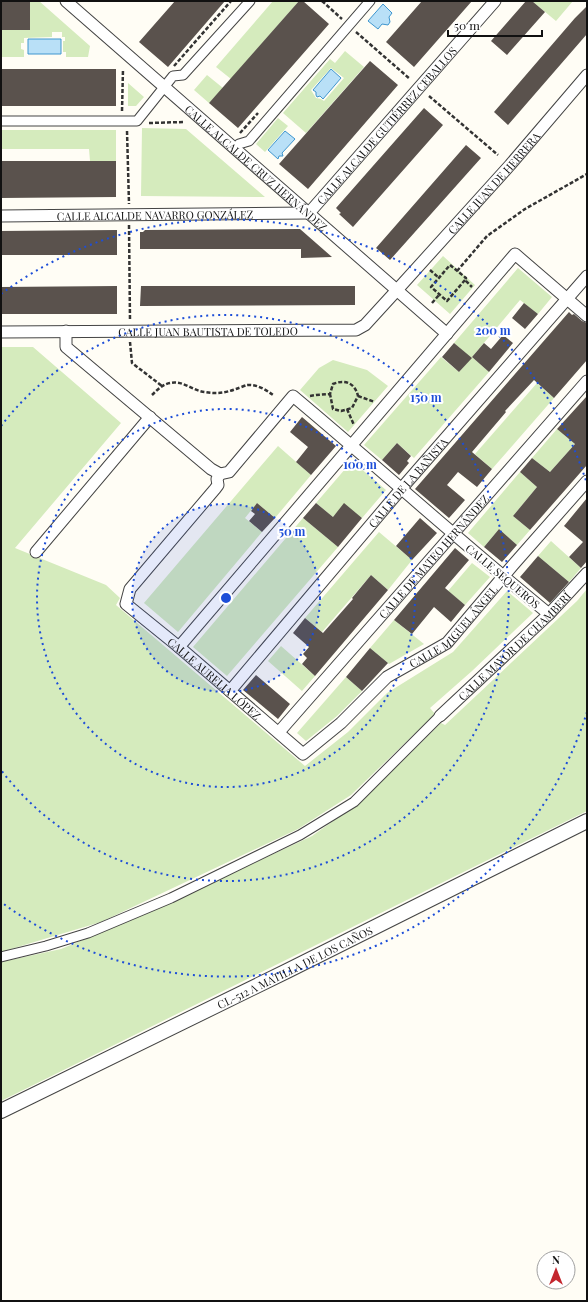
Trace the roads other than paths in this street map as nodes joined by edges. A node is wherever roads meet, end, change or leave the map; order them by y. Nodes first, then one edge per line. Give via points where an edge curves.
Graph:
1 (66, 1) edge
2 (250, 1) edge
3 (370, 1) edge
4 (494, 1) edge
5 (587, 75) edge
6 (164, 87) junction
7 (1, 121) edge
8 (235, 149) junction
9 (309, 213) junction
10 (1, 216) edge
11 (587, 276) edge
12 (398, 290) junction
13 (566, 299) junction
14 (587, 316) edge
15 (66, 331) junction
16 (1, 332) edge
17 (447, 334) junction
18 (587, 381) edge
19 (150, 417) junction
20 (352, 445) junction
21 (220, 474) junction
22 (587, 481) edge
23 (401, 489) junction
24 (454, 534) junction
25 (36, 552) dead end
26 (587, 573) edge
27 (503, 577) junction
28 (549, 614) junction
29 (179, 646) junction
30 (230, 691) junction
31 (440, 716) joint
32 (280, 732) junction
33 (303, 754) joint
34 (587, 821) edge
35 (1, 957) edge
36 (1, 1112) edge

1 - 6 street, CALLE ALCALDE CRUZ HERNÁNDEZ
2 - 6 street via 183,75 173,76
3 - 8 street via 249,141 239,144
4 - 9 street, CALLE ALCALDE GUTIÉRREZ CEBALLOS
5 - 12 street, CALLE JUAN DE HERRERA
6 - 7 street via 137,121
6 - 8 street, CALLE ALCALDE CRUZ HERNÁNDEZ
8 - 9 street, CALLE ALCALDE CRUZ HERNÁNDEZ
9 - 10 street, CALLE ALCALDE NAVARRO GONZÁLEZ
9 - 12 street, CALLE ALCALDE CRUZ HERNÁNDEZ
11 - 13 street, CALLE DE LA BAÑISTA
12 - 15 street, CALLE JUAN BAUTISTA DE TOLEDO via 365,325 356,330
12 - 17 street, CALLE ALCALDE CRUZ HERNÁNDEZ
13 - 14 street
13 - 17 street via 515,254
13 - 23 street, CALLE DE LA BAÑISTA
15 - 16 street, CALLE JUAN BAUTISTA DE TOLEDO
15 - 19 street via 66,347
17 - 20 street
18 - 24 street, CALLE DE MATEO HERNÁNDEZ
19 - 21 street
19 - 25 street
20 - 21 street, CALLE SEQUEROS via 293,396 229,472
20 - 23 street, CALLE SEQUEROS
20 - 29 street
21 - 29 street, CALLE AURELIA LÓPEZ via 215,489 130,590 126,604
22 - 27 street, CALLE MIGUEL ÁNGEL
23 - 24 street, CALLE SEQUEROS
23 - 30 street, CALLE DE LA BAÑISTA
24 - 27 street, CALLE SEQUEROS
24 - 32 street, CALLE DE MATEO HERNÁNDEZ
26 - 28 street, CALLE MAYOR DE CHAMBERÍ
27 - 28 street, CALLE SEQUEROS
27 - 33 street, CALLE MIGUEL ÁNGEL via 447,643 387,677 341,723
28 - 31 street, CALLE MAYOR DE CHAMBERÍ
29 - 30 street, CALLE AURELIA LÓPEZ
30 - 32 street, CALLE AURELIA LÓPEZ
31 - 35 street via 354,802 300,835 171,898 88,933
32 - 33 street, CALLE AURELIA LÓPEZ
34 - 36 street, CL-512 A MATILLA DE LOS CAÑOS

